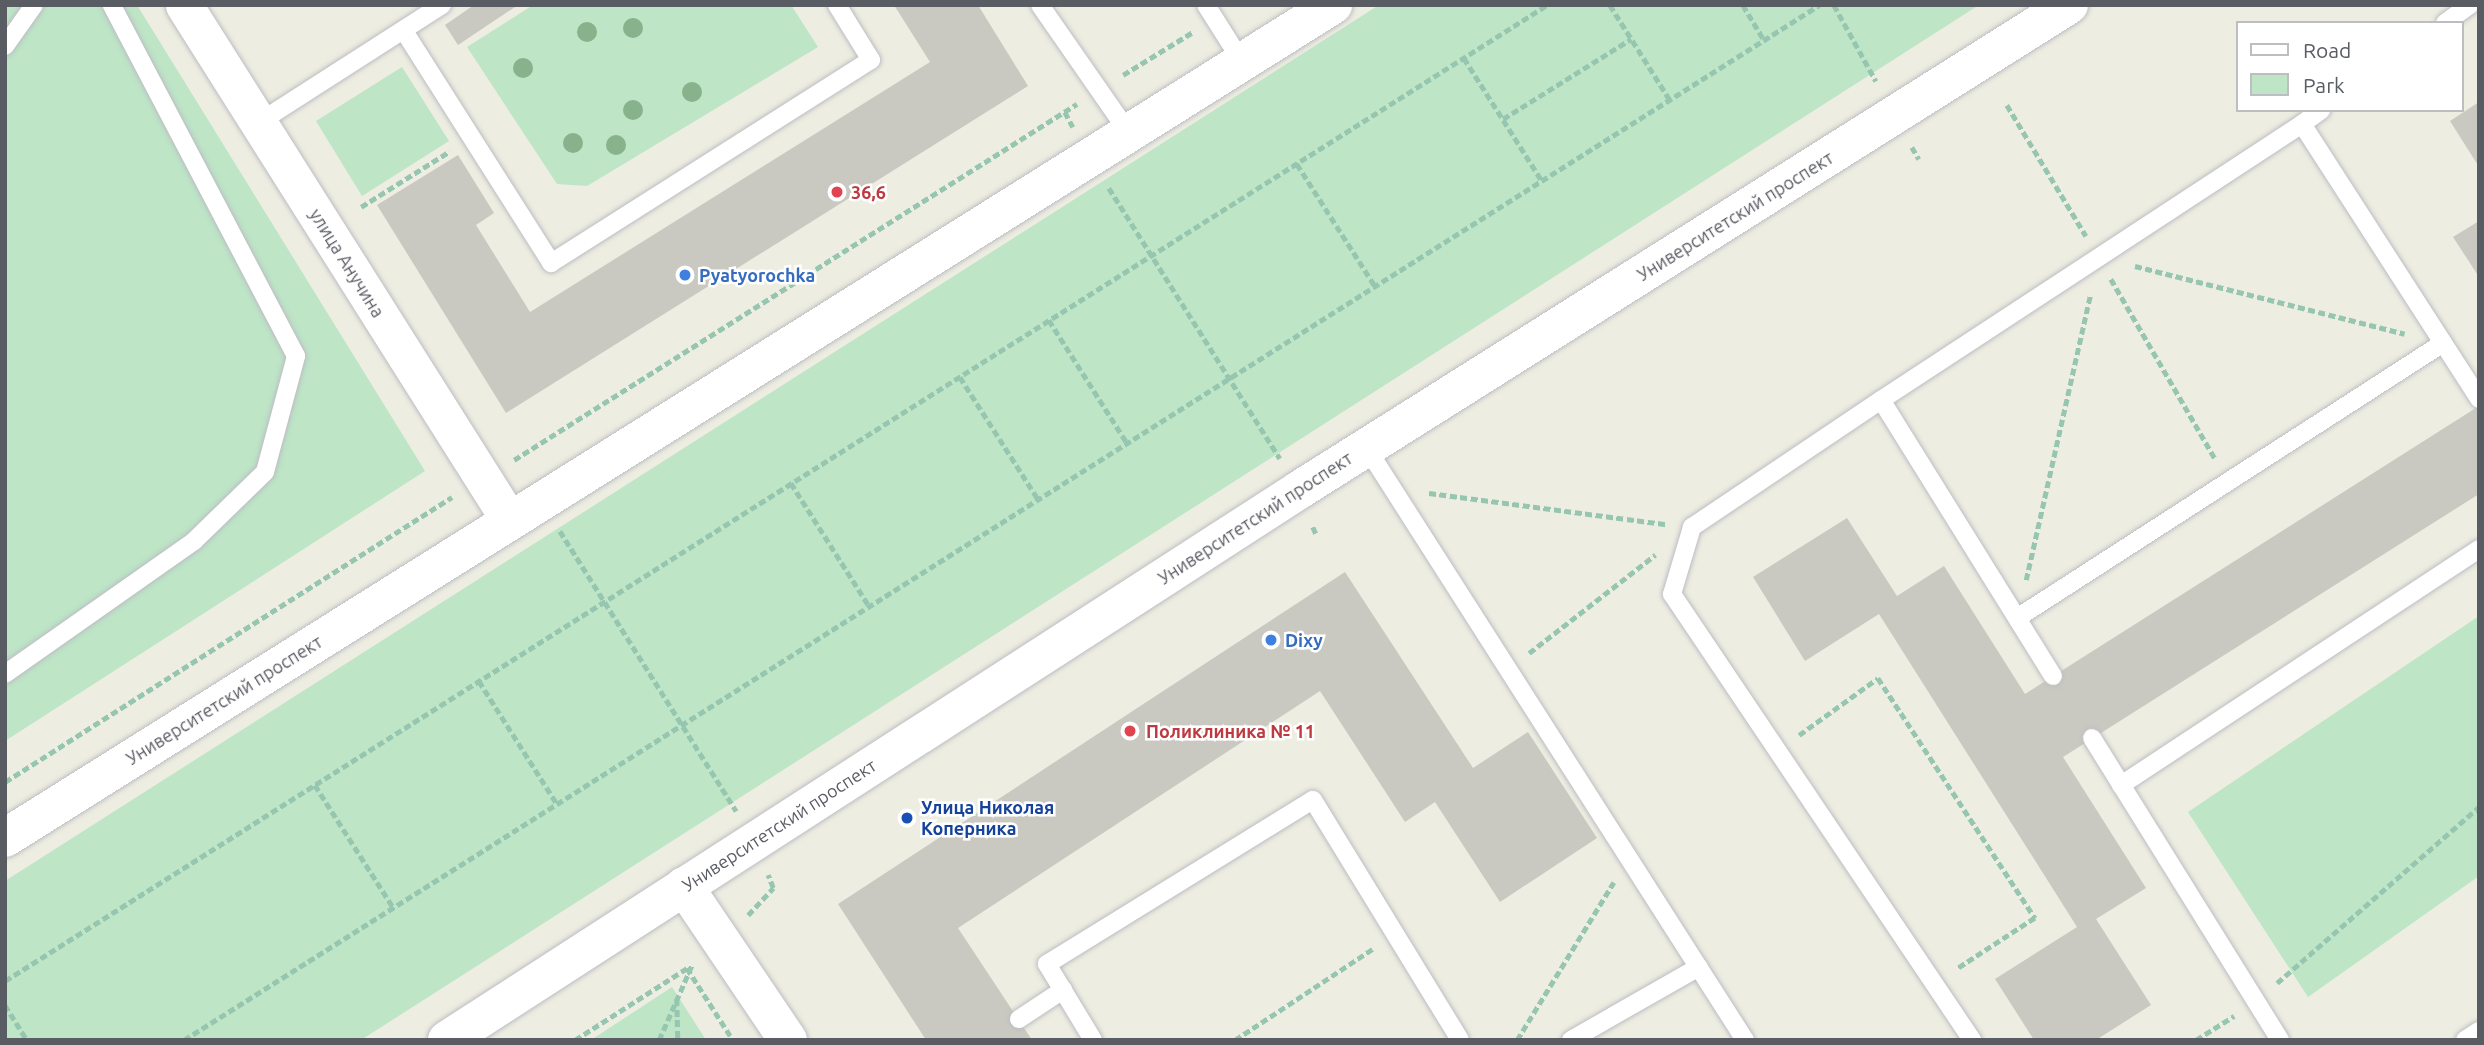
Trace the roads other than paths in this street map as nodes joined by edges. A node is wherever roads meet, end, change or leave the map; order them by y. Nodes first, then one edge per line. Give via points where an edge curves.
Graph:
1 (34, 5) edge
2 (112, 5) edge
3 (184, 5) edge
4 (442, 5) edge
5 (837, 5) edge
6 (1040, 5) edge
7 (1333, 5) edge
8 (2069, 5) edge
9 (2470, 5) edge
10 (1210, 12) edge
11 (2448, 21) edge
12 (404, 31) junction
13 (5, 46) edge
14 (1242, 62) junction
15 (2318, 112) edge
16 (258, 122) junction
17 (2302, 124) junction
18 (1129, 133) junction
19 (2443, 343) junction
20 (2479, 399) edge
21 (1881, 400) junction
22 (1366, 447) junction
23 (510, 521) junction
24 (2479, 549) edge
25 (2017, 618) junction
26 (5, 674) edge
27 (2053, 676) dead end
28 (2092, 738) dead end
29 (2121, 785) junction
30 (5, 838) edge
31 (684, 886) junction
32 (1699, 967) junction
33 (1063, 990) junction
34 (1018, 1019) dead end
35 (2479, 1031) edge
36 (447, 1040) edge
37 (788, 1040) edge
38 (1093, 1040) edge
39 (1460, 1040) edge
40 (1571, 1040) edge
41 (1745, 1040) edge
42 (1972, 1040) edge
43 (2280, 1040) edge
44 (2465, 1040) edge

1 - 13 lane
2 - 26 lane via 296,356 265,472 194,541
3 - 16 street, улица Анучина
4 - 12 lane
5 - 12 lane via 871,60 551,262
6 - 18 lane
7 - 14 main road, Университетский проспект
8 - 22 main road, Университетский проспект
9 - 11 lane
10 - 14 lane
12 - 16 lane
14 - 18 main road, Университетский проспект
15 - 17 lane
16 - 23 street, улица Анучина
17 - 19 lane
17 - 21 lane
18 - 23 main road, Университетский проспект
19 - 20 lane
19 - 25 lane
21 - 25 lane
21 - 42 lane via 1692,527 1672,594
22 - 31 main road, Университетский проспект
22 - 32 lane
23 - 30 main road, Университетский проспект
24 - 29 lane
25 - 27 lane
28 - 29 lane
29 - 43 lane
31 - 36 main road, Университетский проспект
31 - 37 main road
32 - 40 lane
32 - 41 lane
33 - 34 lane
33 - 38 lane
33 - 39 lane via 1047,964 1313,800
35 - 44 lane

